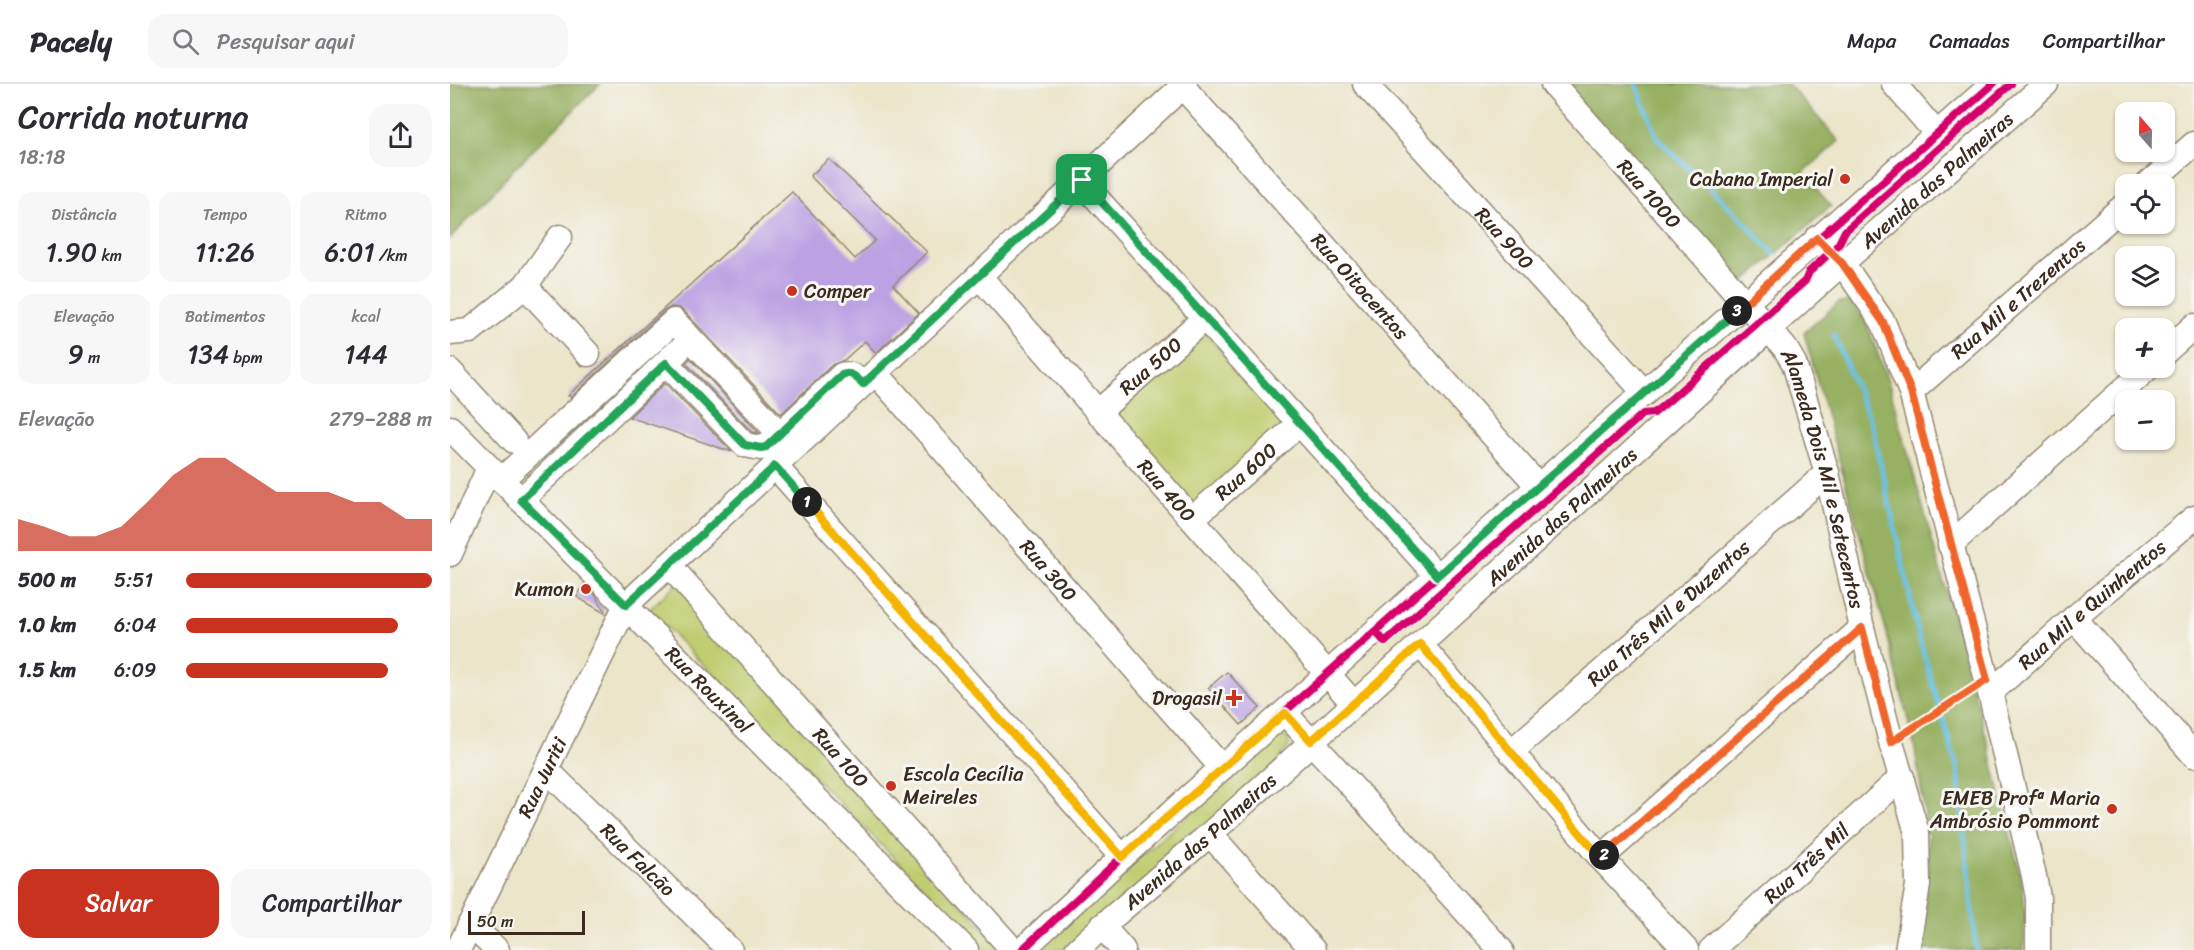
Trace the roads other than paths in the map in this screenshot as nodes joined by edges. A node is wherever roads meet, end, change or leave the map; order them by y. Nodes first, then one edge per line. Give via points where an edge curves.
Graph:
1 (1365, 84) edge
2 (1553, 84) edge
3 (1894, 84) edge
4 (1993, 84) edge
5 (1184, 85) edge
6 (2042, 85) edge
7 (1937, 134) junction
8 (2194, 144) edge
9 (2160, 174) edge
10 (1082, 180) junction
11 (2115, 214) edge
12 (560, 237) dead end
13 (1817, 238) junction
14 (1842, 263) junction
15 (979, 276) junction
16 (525, 286) junction
17 (1745, 303) junction
18 (1205, 318) junction
19 (2194, 326) edge
20 (1769, 330) junction
21 (450, 333) edge
22 (691, 339) junction
23 (2175, 343) edge
24 (588, 354) dead end
25 (666, 363) junction
26 (450, 372) edge
27 (869, 378) junction
28 (2137, 378) edge
29 (1911, 392) junction
30 (1645, 393) junction
31 (1098, 412) junction
32 (1300, 423) junction
33 (450, 428) edge
34 (780, 434) junction
35 (514, 441) dead end
36 (775, 466) junction
37 (1827, 473) junction
38 (495, 474) junction
39 (1539, 487) junction
40 (521, 500) junction
41 (1192, 519) junction
42 (2191, 527) edge
43 (1950, 545) junction
44 (450, 554) edge
45 (669, 565) junction
46 (1437, 576) junction
47 (626, 605) junction
48 (2074, 618) junction
49 (1862, 628) junction
50 (1420, 644) junction
51 (1328, 674) junction
52 (1988, 686) junction
53 (1354, 704) junction
54 (1285, 713) junction
55 (1311, 741) junction
56 (1511, 752) junction
57 (2194, 755) edge
58 (1222, 768) junction
59 (546, 770) junction
60 (1902, 777) junction
61 (1210, 834) junction
62 (1122, 857) junction
63 (1601, 858) junction
64 (470, 924) junction
65 (1102, 926) junction
66 (458, 950) edge
67 (497, 950) edge
68 (730, 950) edge
69 (966, 950) edge
70 (1013, 950) edge
71 (1022, 950) edge
72 (1077, 950) edge
73 (1123, 950) edge
74 (1313, 950) edge
75 (1501, 950) edge
76 (1686, 950) edge
77 (1711, 950) edge
78 (1907, 950) edge
79 (2038, 950) edge

1 - 30 street, Rua 900
2 - 17 street, Rua 1000
3 - 7 street
4 - 7 street, Avenida das Palmeiras
5 - 10 street
5 - 39 street, Rua Oitocentos
6 - 14 street, Avenida das Palmeiras
7 - 13 street, Avenida das Palmeiras
8 - 9 street
10 - 15 street
10 - 18 street
11 - 29 street, Rua Mil e Trezentos
12 - 16 street
13 - 14 street
13 - 17 street, Avenida das Palmeiras
14 - 20 street, Avenida das Palmeiras
14 - 29 street via 1883,322
15 - 27 street
15 - 31 street, Rua 400
16 - 21 street via 470,331
16 - 24 street
17 - 20 street, Rua 1000
17 - 30 street, Avenida das Palmeiras
18 - 31 street, Rua 500
18 - 32 street
19 - 23 street
20 - 37 street, Alameda Dois Mil e Setecentos via 1794,363
20 - 50 street, Avenida das Palmeiras
22 - 25 street
22 - 34 street
22 - 38 street via 674,321
25 - 34 street via 745,445 761,448
25 - 40 street
26 - 35 street
27 - 34 street via 842,375
27 - 36 street
27 - 58 street, Rua 300
28 - 43 street
29 - 43 street
30 - 39 street, Avenida das Palmeiras
31 - 41 street, Rua 400
32 - 41 street, Rua 600
32 - 46 street
33 - 38 street, Rua Rouxinol
36 - 45 street
36 - 62 street
37 - 49 street, Alameda Dois Mil e Setecentos
37 - 56 street, Rua Três Mil e Duzentos
38 - 40 street, Rua Rouxinol
38 - 44 street
39 - 46 street, Avenida das Palmeiras
40 - 47 street, Rua Rouxinol
41 - 51 street, Rua 400
42 - 48 street, Rua Mil e Quinhentos
43 - 52 street
45 - 47 street
45 - 70 street, Rua 100
46 - 51 street, Avenida das Palmeiras
47 - 59 street, Rua Juriti
47 - 69 street, Rua Rouxinol
48 - 52 street, Rua Mil e Quinhentos
48 - 57 street
49 - 60 street, Alameda Dois Mil e Setecentos
49 - 63 street
50 - 53 street, Avenida das Palmeiras
50 - 56 street
51 - 53 street, Rua 400
51 - 54 street, Avenida das Palmeiras
52 - 79 street via 2034,876
53 - 55 street, Avenida das Palmeiras
54 - 55 street
54 - 58 street, Avenida das Palmeiras
55 - 61 street, Avenida das Palmeiras
55 - 75 street
56 - 63 street
58 - 62 street, Avenida das Palmeiras
59 - 64 street, Rua Juriti
59 - 68 street, Rua Falcão
60 - 77 street, Rua Três Mil
60 - 78 street, Alameda Dois Mil e Setecentos via 1917,833 1918,885
61 - 65 street, Avenida das Palmeiras
61 - 74 street
62 - 71 street, Avenida das Palmeiras
63 - 76 street
64 - 66 street, Rua Juriti
64 - 67 street
65 - 72 street, Avenida das Palmeiras
65 - 73 street

